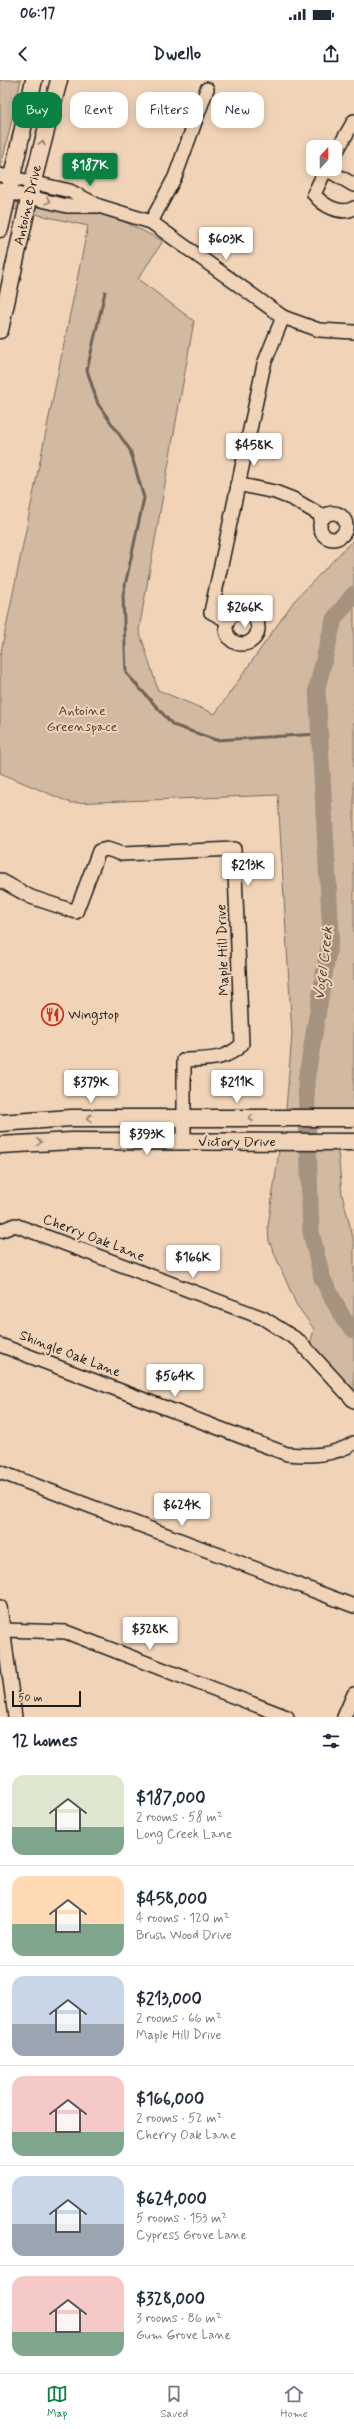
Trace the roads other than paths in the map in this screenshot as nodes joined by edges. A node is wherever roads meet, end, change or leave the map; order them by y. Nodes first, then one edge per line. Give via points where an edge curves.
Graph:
1 (34, 80) edge
2 (59, 80) edge
3 (207, 89) dead end
4 (354, 121) edge
5 (342, 142) edge
6 (323, 176) edge
7 (338, 176) edge
8 (5, 183) edge
9 (354, 185) edge
10 (31, 188) junction
11 (354, 208) edge
12 (151, 222) junction
13 (0, 229) edge
14 (283, 317) junction
15 (0, 327) edge
16 (354, 332) edge
17 (237, 484) junction
18 (324, 517) dead end
19 (228, 621) dead end
20 (0, 880) edge
21 (184, 1118) junction
22 (354, 1118) edge
23 (0, 1123) edge
24 (184, 1142) junction
25 (354, 1142) edge
26 (0, 1145) edge
27 (0, 1231) edge
28 (0, 1345) edge
29 (354, 1401) edge
30 (354, 1442) edge
31 (0, 1472) edge
32 (354, 1606) edge
33 (0, 1607) edge
34 (4, 1630) junction
35 (354, 1694) edge
36 (15, 1717) edge
37 (287, 1717) edge
38 (344, 1717) edge

1 - 8 main road, Antoine Drive
10 -> 2 main road, Antoine Drive
3 - 12 street via 175,177
4 - 5 street
6 - 11 street via 314,194 318,199 335,209 344,211
7 - 9 street
8 - 10 street
8 - 13 main road, Antoine Drive
10 - 12 street via 70,191 99,206
10 - 15 main road, Antoine Drive
12 - 14 street
14 - 16 street via 319,330
14 - 17 street via 264,364
17 - 18 street via 293,498
17 - 19 street via 211,612
20 - 21 street, Maple Hill Drive via 31,897 76,912 98,851 107,849 122,854 234,849 242,1044 234,1053 218,1058 184,1060
22 -> 21 main road, Victory Drive
21 -> 23 main road, Victory Drive via 71,1118
21 - 24 street, Maple Hill Drive
24 - 25 main road, Victory Drive
26 -> 24 main road, Victory Drive via 72,1141
27 - 29 street, Cherry Oak Lane via 15,1225 263,1318 299,1341
28 - 30 street, Shingle Oak Lane via 287,1454 316,1456 344,1449
31 - 32 street
33 - 34 street
34 - 36 street
34 - 37 street via 66,1632
35 - 38 street

